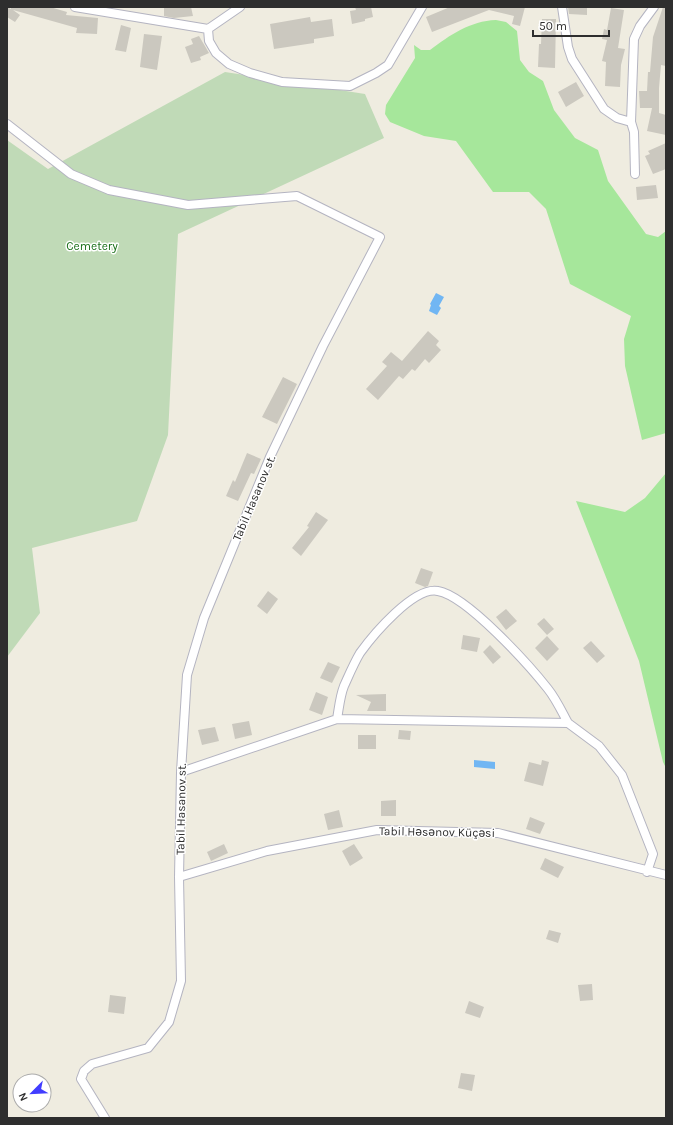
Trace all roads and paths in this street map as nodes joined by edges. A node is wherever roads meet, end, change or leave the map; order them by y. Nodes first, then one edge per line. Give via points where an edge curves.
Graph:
1 (75, 7) edge
2 (240, 7) edge
3 (422, 7) edge
4 (562, 7) edge
5 (654, 7) edge
6 (208, 29) junction
7 (631, 122) junction
8 (7, 124) edge
9 (635, 174) dead end
10 (337, 719) junction
11 (568, 723) junction
12 (181, 772) junction
13 (647, 872) junction
14 (666, 875) edge
15 (179, 877) junction
16 (105, 1118) edge

1 - 6 street
2 - 6 street
3 - 6 street via 388,65 350,86 282,82 250,73 229,64 216,53
4 - 7 street via 572,59 604,109 617,118
5 - 7 street via 634,39
7 - 9 street via 634,132
8 - 12 street, Tabil Hasanov st. via 71,174 109,190 188,205 297,196 380,237 323,346 270,457 204,618 187,675
10 - 11 street
10 - 11 street via 343,688 357,661 383,624 411,601 427,592 438,590 458,600 502,638 549,690
10 - 12 street
11 - 13 street via 599,746 622,775 654,854
12 - 15 street, Tabil Hasanov st.
13 - 14 street, Tabil Həsənov Küçəsi
13 - 15 street, Tabil Həsənov Küçəsi via 498,833 377,830 267,851
15 - 16 street, Tabil Hasanov st. via 181,981 169,1022 148,1048 92,1064 81,1079

